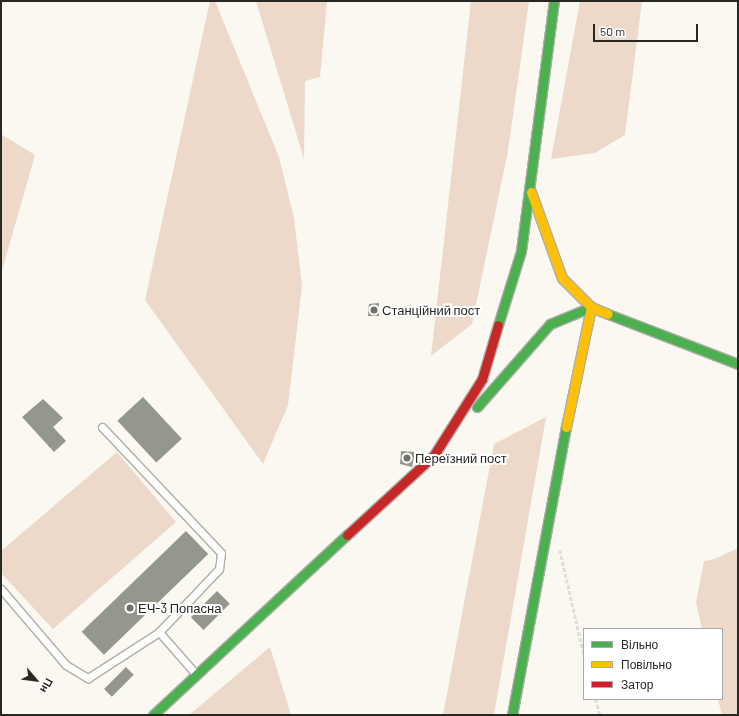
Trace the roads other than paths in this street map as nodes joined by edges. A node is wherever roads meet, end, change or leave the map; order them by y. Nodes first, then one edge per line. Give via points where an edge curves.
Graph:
1 (554, 1) edge
2 (530, 188) junction
3 (591, 307) junction
4 (738, 364) edge
5 (102, 427) dead end
6 (434, 455) junction
7 (1, 589) edge
8 (159, 632) junction
9 (196, 675) junction
10 (153, 715) edge
11 (512, 715) edge

1 - 2 street
2 - 3 street via 562,278
2 - 6 street via 521,251 482,379
3 - 4 street
3 - 6 street via 550,324
3 - 11 street via 548,516
5 - 8 lane via 222,553 219,569
6 - 9 street
7 - 8 lane via 66,665 88,678
8 - 9 lane
9 - 10 street

